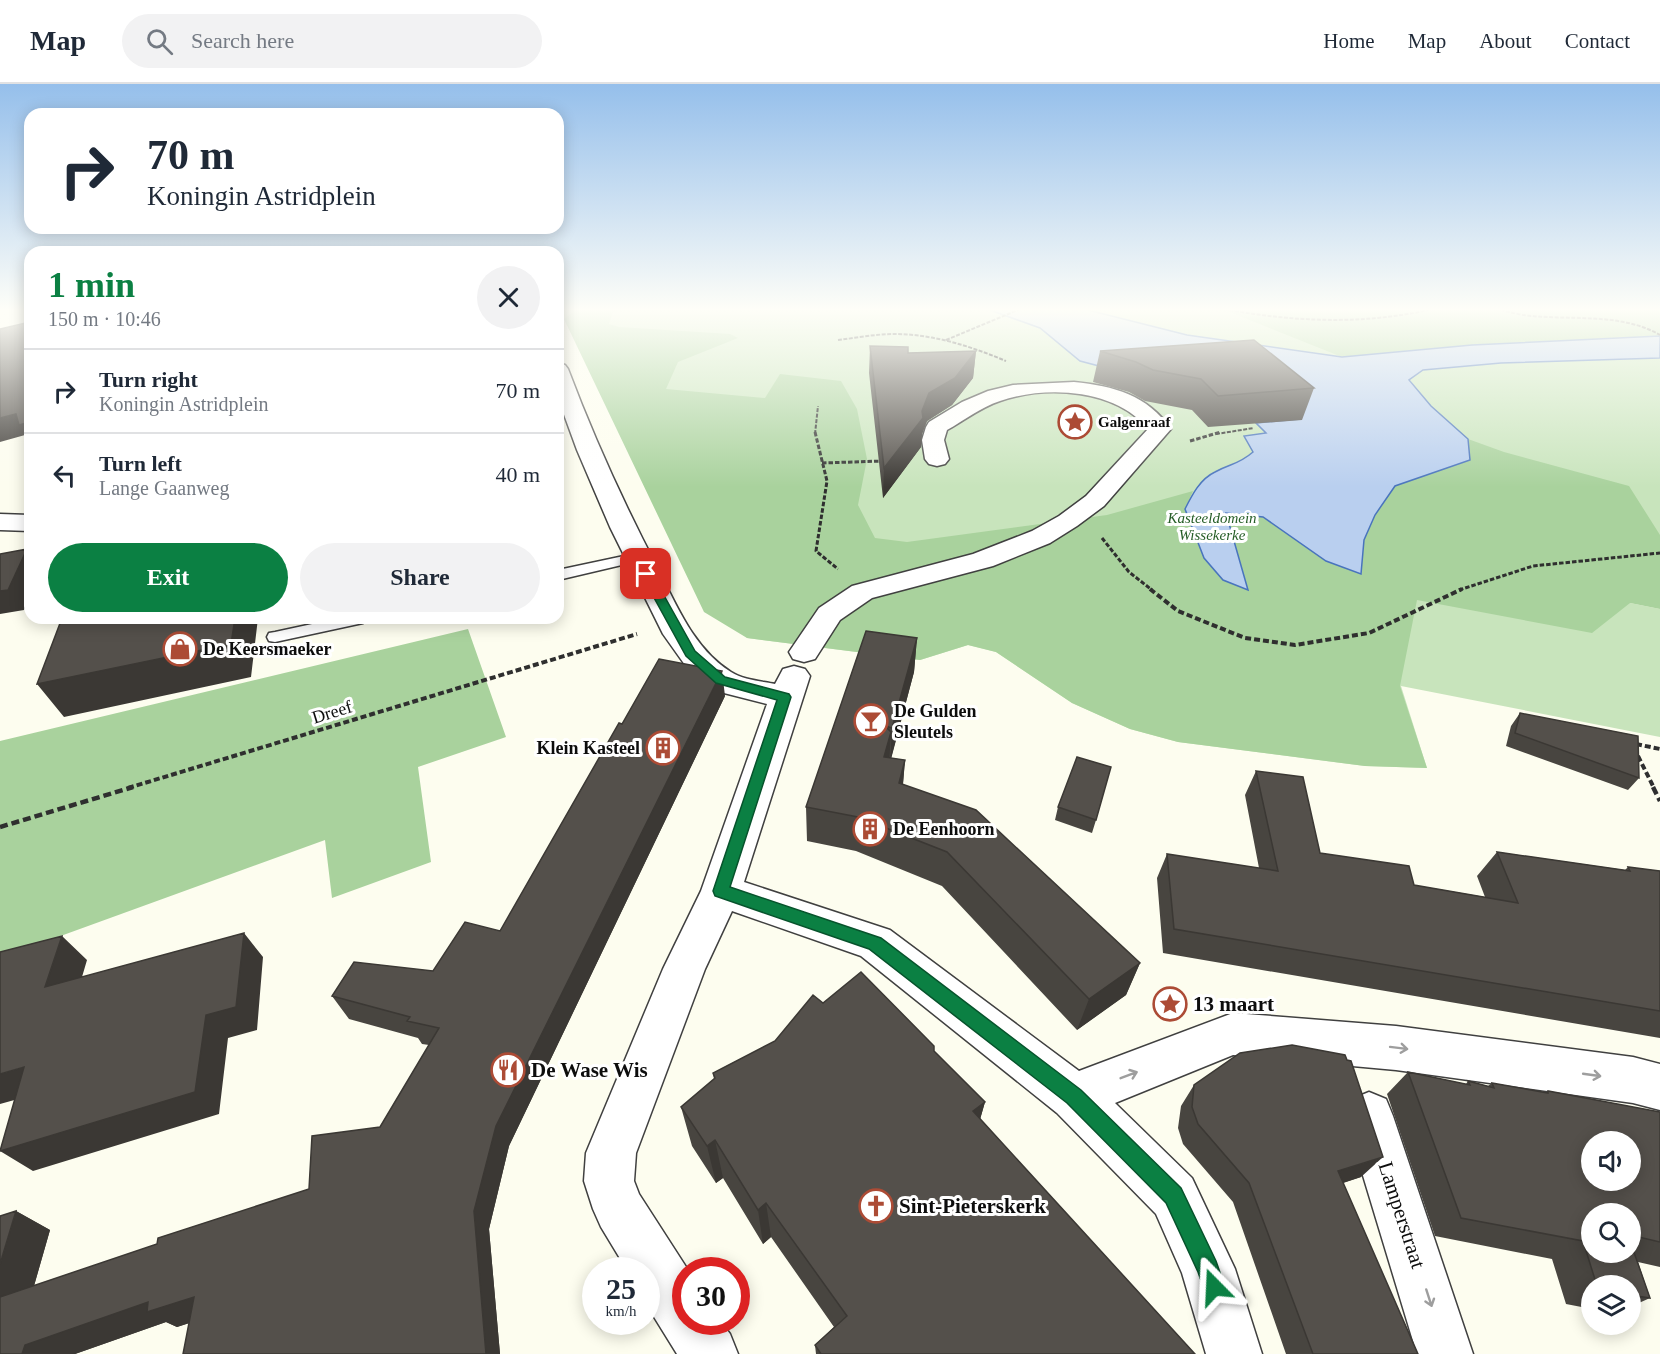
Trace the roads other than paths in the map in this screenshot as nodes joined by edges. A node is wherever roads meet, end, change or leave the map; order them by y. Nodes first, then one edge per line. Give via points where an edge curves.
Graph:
1 (564, 395) edge
2 (937, 459) dead end
3 (0, 522) edge
4 (24, 523) edge
5 (638, 558) junction
6 (564, 574) edge
7 (337, 624) edge
8 (275, 638) dead end
9 (794, 675) junction
10 (721, 891) junction
11 (1345, 1043) junction
12 (1660, 1087) edge
13 (1074, 1096) junction
14 (672, 1295) edge
15 (697, 1335) edge
16 (710, 1354) edge
17 (1234, 1354) edge
18 (1445, 1354) edge

1 - 5 street via 575,442
2 - 9 street via 933,440 937,427 982,400 1015,391 1095,390 1124,397 1147,411 1160,429 1095,501 1041,537 982,560 862,592 842,605 829,614
3 - 4 street
5 - 6 lane
5 - 9 street via 690,653 720,680
7 - 8 lane
9 - 10 street
10 - 13 street via 875,943
10 - 14 street via 684,969 611,1153 609,1182 619,1209
11 -> 12 street via 1633,1080
13 -> 11 street via 1233,1034
11 -> 18 street, Lamperstraat
13 - 17 street via 1174,1196 1208,1269
15 - 16 street

